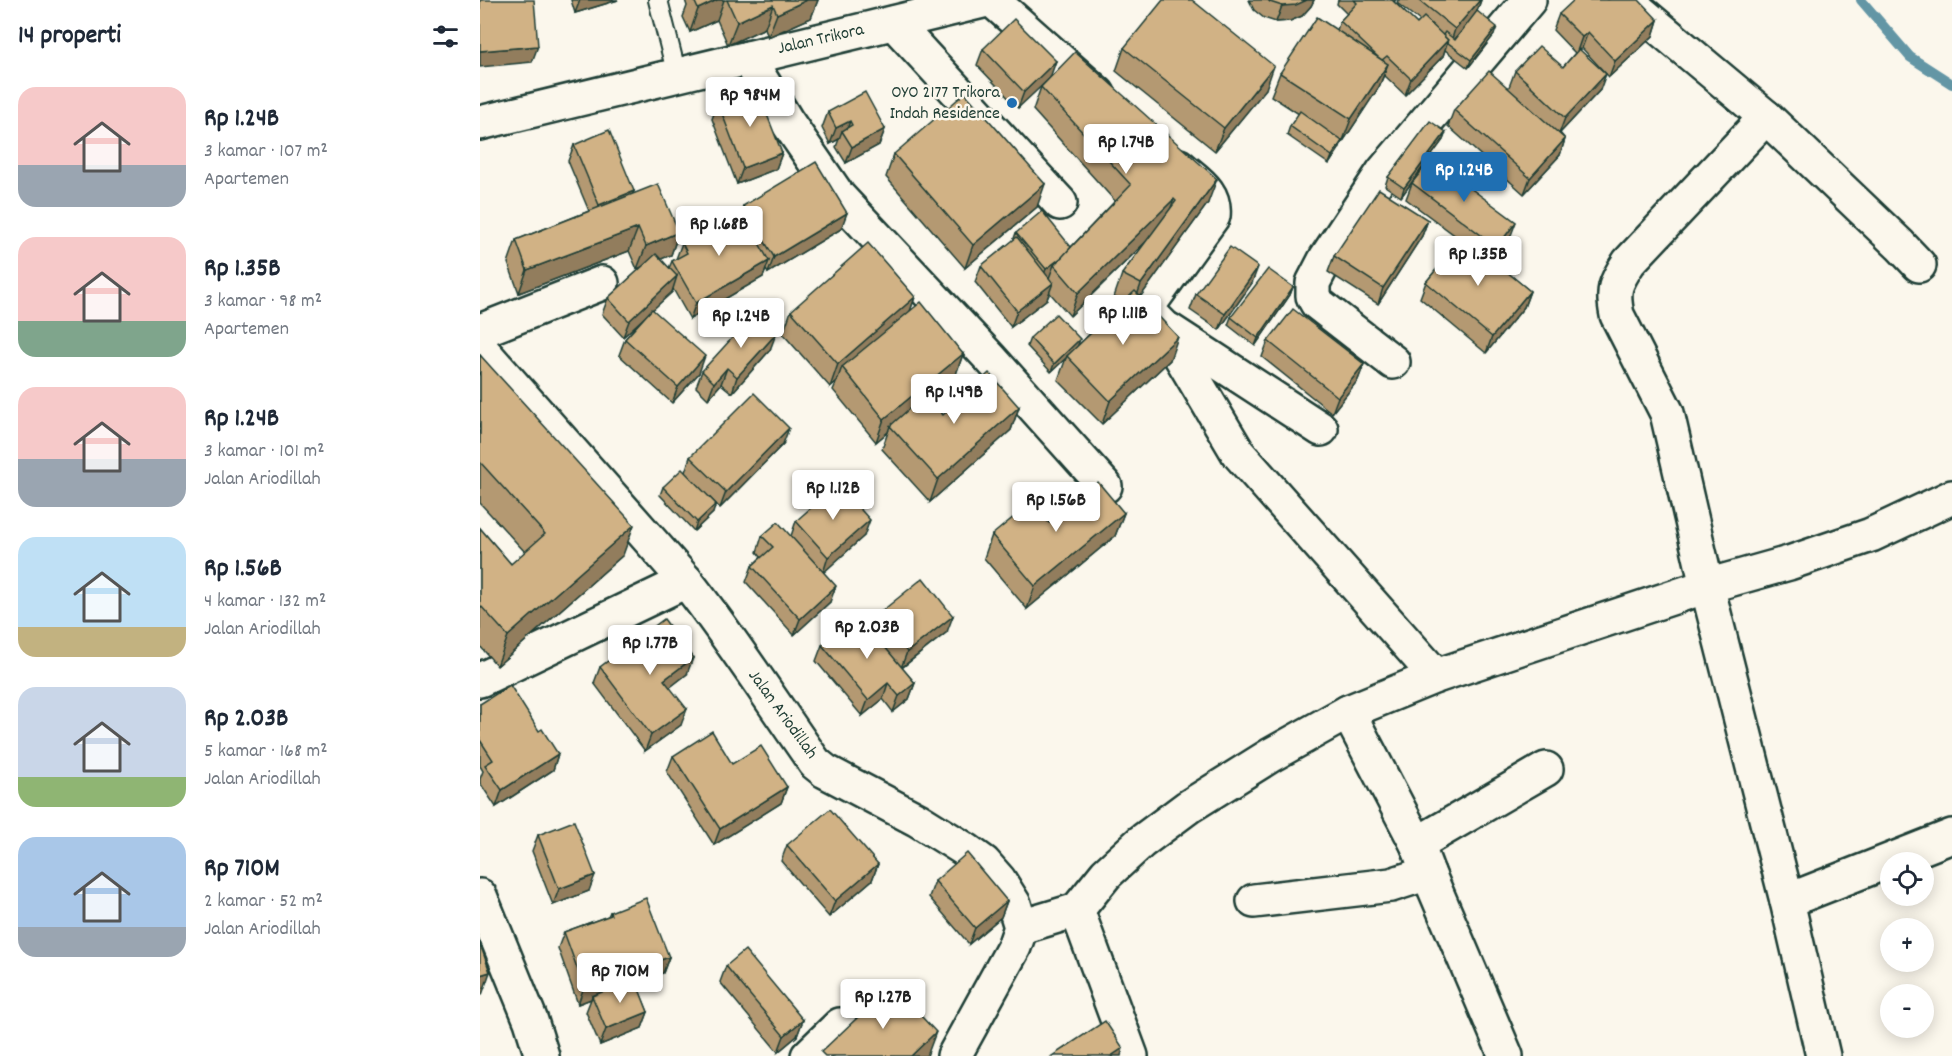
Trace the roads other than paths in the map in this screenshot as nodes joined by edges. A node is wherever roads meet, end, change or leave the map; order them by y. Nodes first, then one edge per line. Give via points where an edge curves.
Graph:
1 (658, 0) edge
2 (987, 0) edge
3 (992, 0) edge
4 (1529, 0) edge
5 (1626, 0) edge
6 (910, 13) edge
7 (748, 58) junction
8 (677, 75) junction
9 (1118, 111) edge
10 (1766, 117) junction
11 (480, 123) edge
12 (1154, 143) edge
13 (1060, 202) dead end
14 (1919, 265) dead end
15 (602, 283) dead end
16 (1162, 325) junction
17 (480, 331) edge
18 (480, 348) edge
19 (1393, 362) dead end
20 (1321, 429) dead end
21 (1105, 486) edge
22 (1952, 497) edge
23 (686, 581) junction
24 (1707, 586) junction
25 (1436, 676) junction
26 (480, 680) edge
27 (1348, 712) junction
28 (1546, 769) dead end
29 (1952, 837) edge
30 (1423, 858) junction
31 (480, 896) edge
32 (1254, 901) dead end
33 (1787, 901) junction
34 (1077, 910) junction
35 (1021, 927) junction
36 (840, 1025) dead end
37 (542, 1056) edge
38 (808, 1056) edge
39 (954, 1056) edge
40 (1131, 1056) edge
41 (1506, 1056) edge
42 (1823, 1056) edge

1 - 8 lane
2 - 6 street, Jalan Trikora
3 - 9 street
4 - 19 street via 1383,172 1313,283 1317,303
5 - 10 street
6 - 7 street, Jalan Trikora
6 - 13 street
7 - 8 street, Jalan Trikora
7 - 21 street via 839,197
8 - 11 street, Jalan Trikora
10 - 14 street
10 - 24 street via 1629,262 1616,282 1617,315 1667,413
12 - 16 street via 1207,191 1214,205 1213,216 1148,308
15 - 17 street
16 - 20 street
16 - 25 street via 1238,453
18 - 23 street, Jalan Ariodillah
22 - 24 street via 1871,535
23 - 26 street
23 - 35 street, Jalan Ariodillah via 816,763 918,820 984,863 1014,903
24 - 25 street
24 - 33 street
25 - 27 street
27 - 30 street
27 - 34 street via 1188,807 1115,866
28 - 30 street
29 - 33 street
30 - 32 street via 1391,885
30 - 41 street
31 - 37 street
33 - 42 street
34 - 35 street
34 - 40 street
35 - 39 street via 1014,947
36 - 38 street

